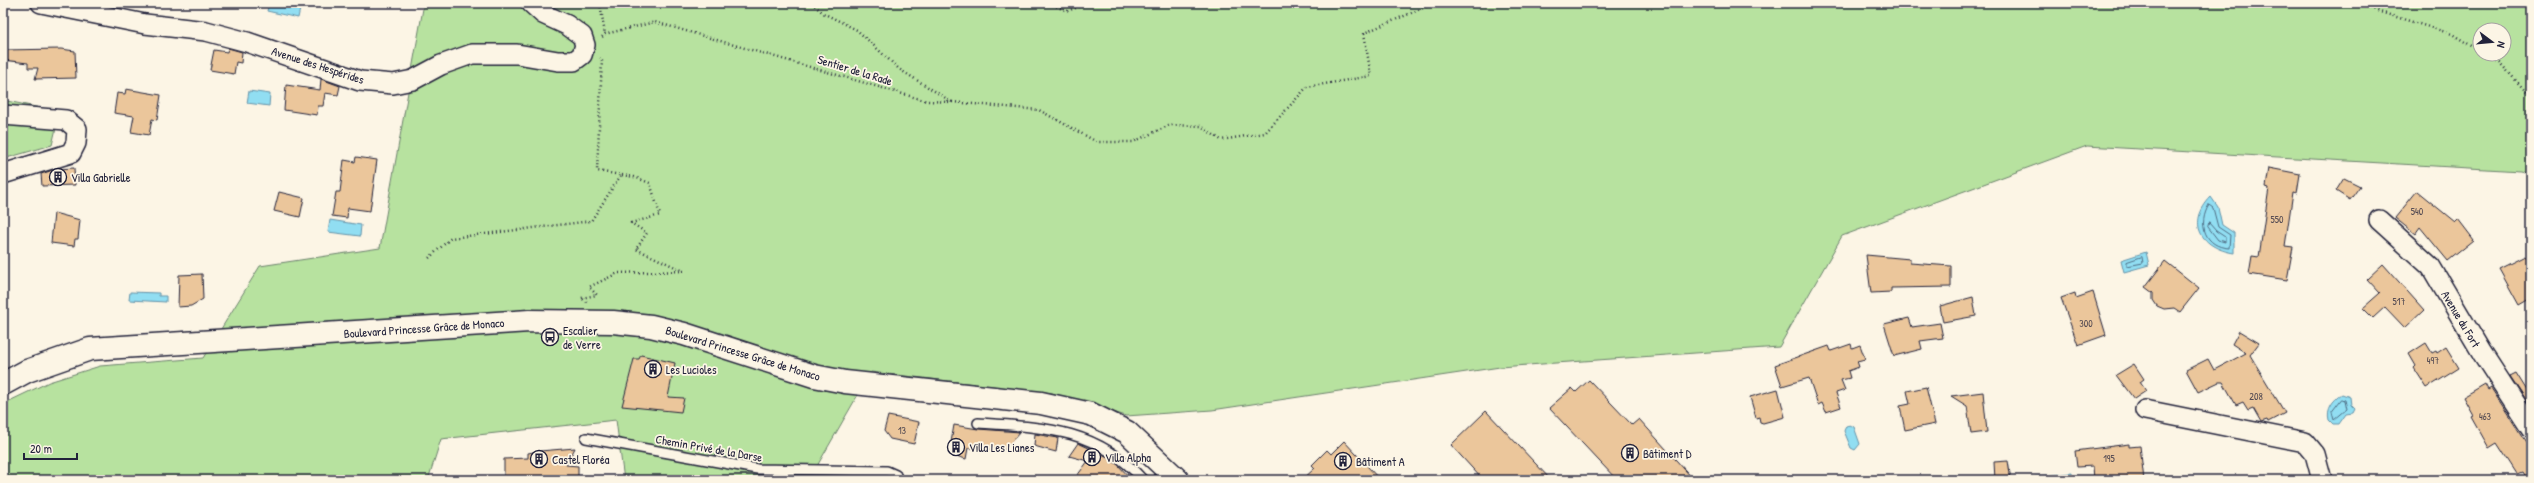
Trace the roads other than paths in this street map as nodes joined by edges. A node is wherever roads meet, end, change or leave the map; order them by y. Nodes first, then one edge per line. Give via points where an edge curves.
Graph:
1 (41, 3) edge
2 (531, 3) edge
3 (3, 115) edge
4 (3, 174) edge
5 (2379, 220) dead end
6 (3, 384) edge
7 (2145, 410) dead end
8 (978, 423) dead end
9 (2531, 428) edge
10 (586, 438) dead end
11 (897, 480) edge
12 (1143, 480) edge
13 (1178, 480) edge
14 (2322, 480) edge

1 - 2 street, Avenue des Hespérides via 145,24 206,31 247,42 360,81 393,84 413,80 441,65 472,54 517,54 558,61 574,61 582,55 585,45 582,36 567,25 543,14
3 - 4 street via 66,120 77,129 76,143 71,154
5 - 9 street, Avenue du Fort via 2431,267 2482,353
6 - 13 main road, Boulevard Princesse Grâce de Monaco via 27,371 90,349 529,321 612,322 651,326 684,334 814,376 845,382 1041,404 1091,414 1127,432
7 - 14 street via 2305,442 2315,454
8 - 12 lane via 1047,428 1076,435 1101,446 1123,460
10 - 11 lane, Chemin Privé de la Darse via 757,469 887,471 896,475

